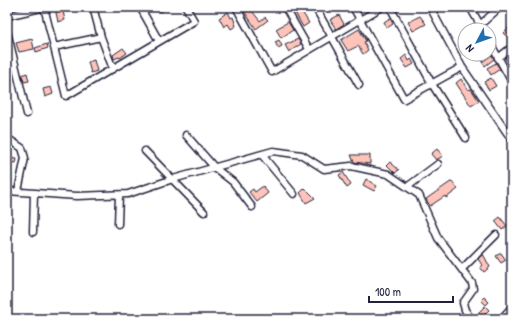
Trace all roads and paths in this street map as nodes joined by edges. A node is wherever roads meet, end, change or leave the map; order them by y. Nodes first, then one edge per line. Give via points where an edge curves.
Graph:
1 (45, 7) edge
2 (93, 7) edge
3 (140, 7) edge
4 (186, 7) edge
5 (236, 7) edge
6 (285, 7) edge
7 (315, 7) edge
8 (353, 7) edge
9 (382, 7) edge
10 (390, 7) edge
11 (430, 7) edge
12 (470, 7) edge
13 (500, 7) edge
14 (7, 16) edge
15 (360, 20) junction
16 (478, 22) edge
17 (486, 22) edge
18 (7, 31) edge
19 (100, 37) junction
20 (331, 37) junction
21 (160, 41) junction
22 (54, 47) junction
23 (512, 47) edge
24 (309, 50) junction
25 (498, 58) joint
26 (462, 67) junction
27 (113, 69) junction
28 (512, 82) edge
29 (432, 84) junction
30 (359, 85) dead end
31 (27, 114) dead end
32 (186, 135) dead end
33 (7, 138) edge
34 (466, 138) dead end
35 (512, 140) edge
36 (145, 151) dead end
37 (262, 155) junction
38 (438, 164) dead end
39 (215, 168) junction
40 (174, 179) junction
41 (407, 187) junction
42 (7, 191) edge
43 (18, 191) junction
44 (34, 193) junction
45 (294, 194) dead end
46 (119, 195) junction
47 (252, 207) dead end
48 (204, 212) dead end
49 (118, 224) dead end
50 (33, 232) dead end
51 (496, 235) dead end
52 (462, 269) junction
53 (512, 307) edge
54 (471, 319) edge
55 (502, 319) edge

1 - 14 street
1 - 22 street
2 - 19 street
3 - 21 street
4 - 21 street via 194,21
5 - 24 street via 272,72
6 - 24 street
7 - 20 street
8 - 15 street
9 - 15 street
10 - 29 street
11 - 26 street
12 - 16 street
13 - 17 street
15 - 20 street
15 - 29 street via 404,100
18 - 31 street
19 - 22 street
19 - 27 street
20 - 24 street
20 - 30 street
21 - 27 street
22 - 27 street via 66,96
23 - 25 street
25 - 28 street
26 - 29 street
26 - 35 street
29 - 34 street
32 - 39 street
33 - 43 street via 22,148 25,158
36 - 40 street
37 - 39 street
37 - 41 street via 272,151 302,155 324,169 351,166 388,174
37 - 45 street
38 - 41 street
39 - 40 street
39 - 47 street via 233,182
40 - 46 street
40 - 48 street
41 - 52 street via 419,195 438,238
42 - 43 street
43 - 44 street
44 - 46 street
44 - 50 street
46 - 49 street
51 - 52 street
52 - 54 street via 472,283 472,289 463,303
53 - 55 street

